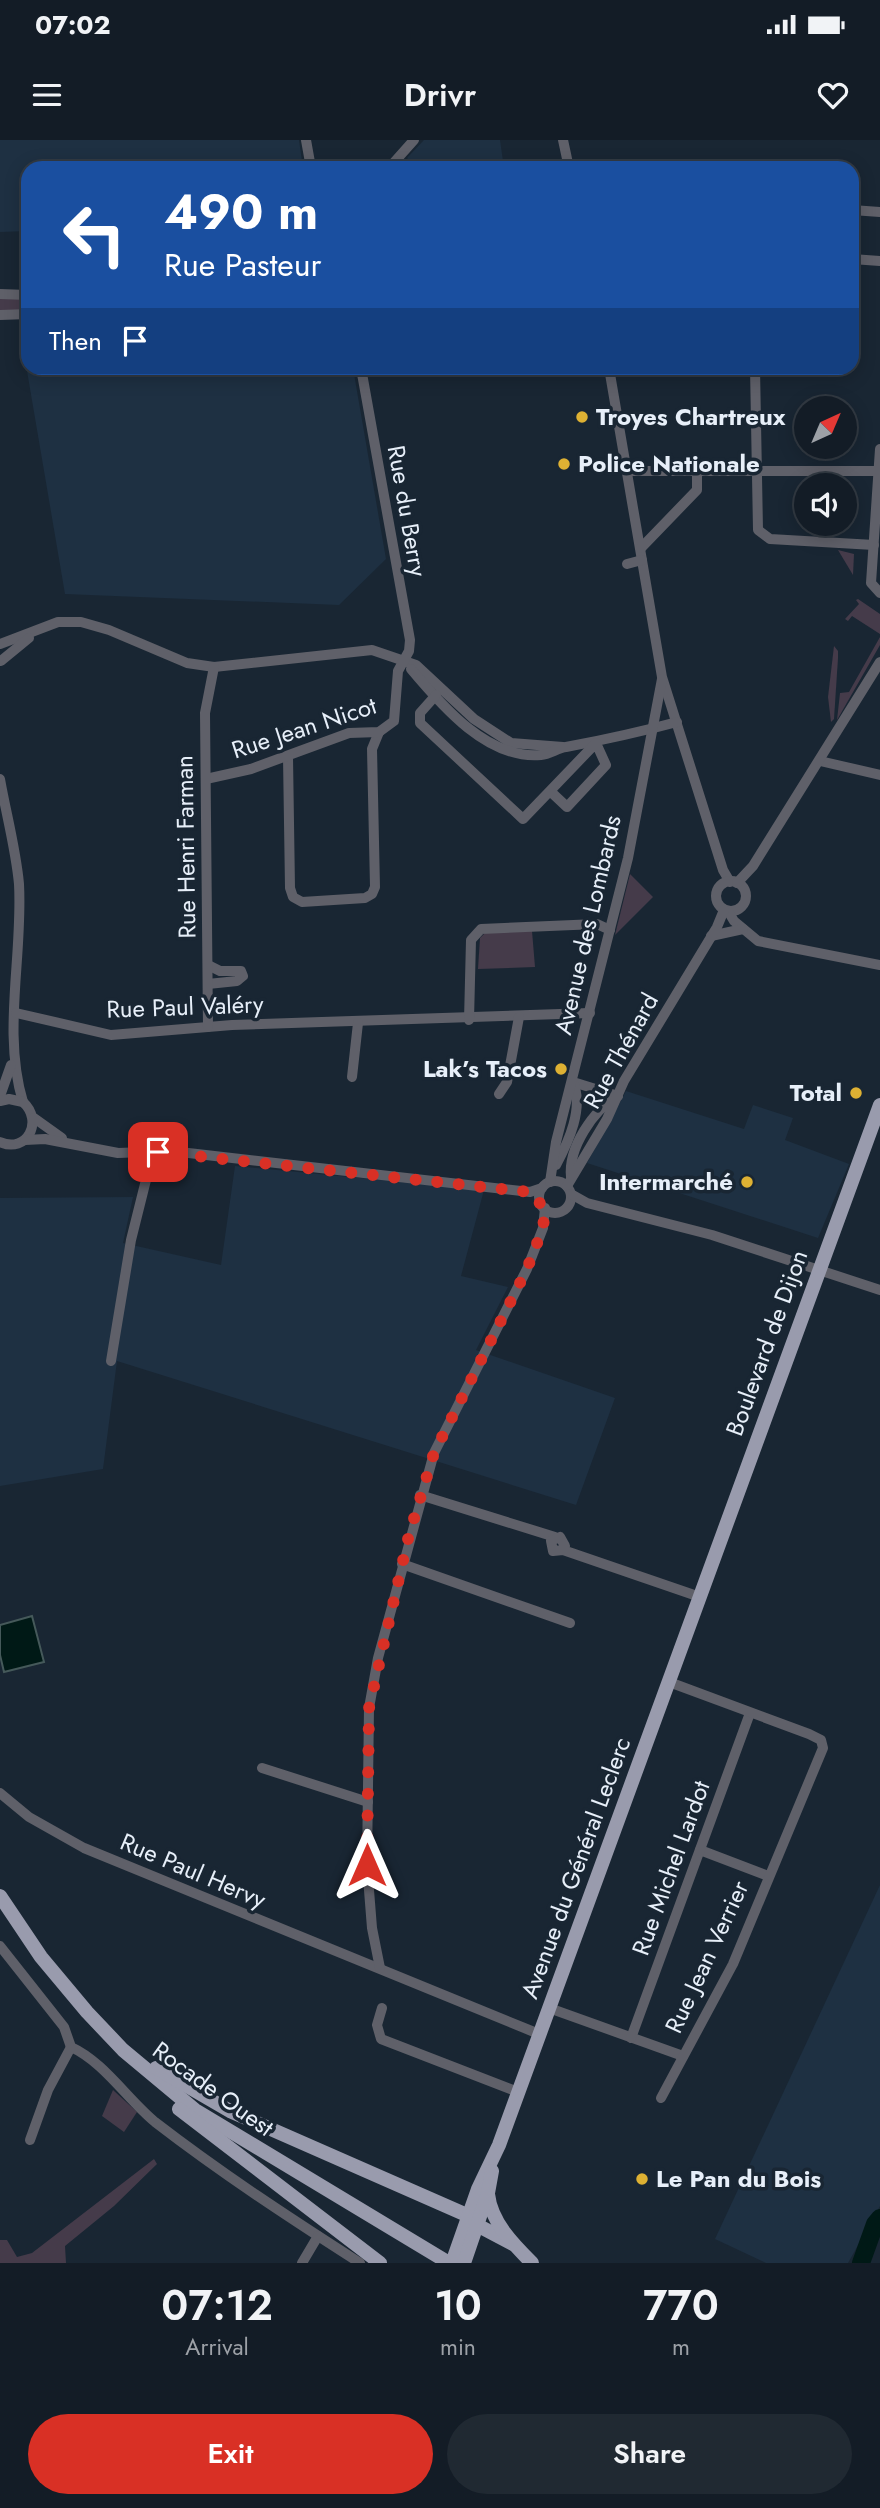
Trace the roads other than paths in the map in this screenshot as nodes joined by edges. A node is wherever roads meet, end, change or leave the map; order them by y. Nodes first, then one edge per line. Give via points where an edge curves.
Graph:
1 (306, 140) edge
2 (564, 140) edge
3 (411, 141) edge
4 (310, 161) edge
5 (395, 161) edge
6 (568, 161) edge
7 (859, 210) edge
8 (880, 212) edge
9 (859, 260) edge
10 (880, 261) edge
11 (0, 294) edge
12 (21, 295) edge
13 (21, 314) edge
14 (0, 315) edge
15 (362, 375) edge
16 (612, 375) edge
17 (755, 375) edge
18 (880, 449) edge
19 (756, 468) junction
20 (697, 469) junction
21 (629, 471) junction
22 (879, 471) edge
23 (874, 545) junction
24 (641, 548) junction
25 (642, 560) junction
26 (627, 564) dead end
27 (880, 593) edge
28 (34, 633) junction
29 (0, 644) edge
30 (404, 661) junction
31 (0, 662) edge
32 (880, 662) edge
33 (214, 667) junction
34 (662, 677) junction
35 (436, 695) junction
36 (677, 722) junction
37 (652, 729) junction
38 (379, 732) junction
39 (596, 743) junction
40 (563, 747) junction
41 (288, 757) junction
42 (820, 761) junction
43 (880, 775) edge
44 (0, 779) edge
45 (206, 779) junction
46 (550, 791) junction
47 (750, 869) junction
48 (723, 870) junction
49 (733, 885) junction
50 (740, 908) junction
51 (726, 910) junction
52 (610, 930) junction
53 (747, 932) junction
54 (711, 936) junction
55 (208, 965) junction
56 (880, 965) edge
57 (208, 984) junction
58 (16, 1013) junction
59 (590, 1013) junction
60 (519, 1017) junction
61 (469, 1020) junction
62 (358, 1023) junction
63 (208, 1027) junction
64 (14, 1052) junction
65 (352, 1077) dead end
66 (573, 1082) junction
67 (499, 1094) dead end
68 (0, 1096) edge
69 (618, 1096) junction
70 (0, 1101) edge
71 (23, 1102) junction
72 (880, 1105) edge
73 (34, 1118) junction
74 (25, 1140) junction
75 (0, 1142) edge
76 (71, 1143) junction
77 (153, 1152) junction
78 (548, 1180) junction
79 (570, 1185) junction
80 (530, 1192) junction
81 (587, 1203) junction
82 (542, 1205) junction
83 (563, 1210) junction
84 (543, 1228) junction
85 (817, 1270) junction
86 (880, 1290) edge
87 (111, 1361) dead end
88 (420, 1495) junction
89 (402, 1563) junction
90 (700, 1597) junction
91 (570, 1623) dead end
92 (669, 1682) junction
93 (750, 1713) junction
94 (262, 1768) dead end
95 (0, 1793) edge
96 (368, 1801) junction
97 (700, 1850) junction
98 (768, 1876) junction
99 (0, 1896) edge
100 (0, 1946) edge
101 (380, 1968) junction
102 (382, 2008) dead end
103 (549, 2008) junction
104 (87, 2012) junction
105 (539, 2034) junction
106 (631, 2038) junction
107 (71, 2047) junction
108 (123, 2050) junction
109 (683, 2056) junction
110 (518, 2092) junction
111 (662, 2098) dead end
112 (30, 2140) dead end
113 (495, 2155) junction
114 (488, 2193) junction
115 (473, 2220) junction
116 (318, 2236) junction
117 (465, 2236) junction
118 (513, 2244) junction
119 (302, 2263) edge
120 (360, 2263) edge
121 (380, 2263) edge
122 (450, 2263) edge
123 (464, 2263) edge
124 (532, 2263) edge

1 - 4 street
2 - 6 street
3 - 5 street
7 - 8 street
9 - 10 street
11 - 12 street
13 - 14 street
15 - 30 street, Rue du Berry via 410,640
16 - 21 street, Avenue des Lombards
17 - 19 street
18 - 22 street
19 - 20 street
19 - 22 street
19 - 23 street via 758,530 763,536
20 - 21 street
20 - 24 street via 697,490
21 - 24 street, Avenue des Lombards
22 - 23 street
23 - 27 street via 871,583
24 - 25 street, Avenue des Lombards
25 - 26 street
25 - 34 street, Avenue des Lombards
28 - 29 street
28 - 31 street
28 - 33 street via 58,622 81,622 187,663
30 - 33 street via 372,650
30 - 35 street
30 - 38 street, Rue Jean Nicot via 398,671 394,721
30 - 40 street via 416,665 482,725 511,743
32 - 42 street
33 - 45 street, Rue Henri Farman via 205,713
34 - 36 street, Avenue des Lombards
34 - 37 street, Avenue des Lombards
35 - 40 street via 485,740 502,749 543,755
35 - 46 street via 420,713 420,723 523,819
36 - 37 street
36 - 48 street, Avenue des Lombards
37 - 39 street
37 - 52 street, Avenue des Lombards
38 - 41 street, Rue Jean Nicot via 349,733
38 - 41 street via 372,748 375,887 365,898 302,902 293,897
39 - 40 street
39 - 46 street
39 - 46 street via 606,765 567,807
41 - 45 street, Rue Jean Nicot
42 - 43 street
42 - 47 street
44 - 58 street via 19,884
45 - 55 street, Rue Henri Farman
47 - 48 street
47 - 49 street
48 - 49 street, Avenue des Lombards
49 - 50 street via 746,896
49 - 51 street via 717,899
50 - 51 street
50 - 53 street
51 - 53 street
51 - 54 street, Rue Thénard
52 - 59 street, Avenue des Lombards
52 - 61 street via 597,924 481,929 471,940
53 - 54 street
53 - 56 street via 758,940
54 - 69 street, Rue Thénard
55 - 57 street, Rue Henri Farman
55 - 57 street via 220,971 241,971 243,976 237,981
57 - 63 street, Rue Henri Farman
58 - 63 street, Rue Paul Valéry via 111,1035
58 - 64 street
59 - 60 street, Rue Paul Valéry
59 - 66 street, Avenue des Lombards
60 - 61 street, Rue Paul Valéry
60 - 67 street via 507,1082
61 - 62 street, Rue Paul Valéry
62 - 63 street, Rue Paul Valéry
62 - 65 street
64 - 68 street
64 - 71 street
66 - 69 street
66 - 78 street, Avenue des Lombards via 578,1095 568,1143
69 - 79 street, Rue Thénard
70 - 71 street
71 - 73 street
72 - 85 main road, Boulevard de Dijon
73 - 74 street
73 - 76 street
74 - 75 street via 12,1145
74 - 76 street
76 - 77 street via 118,1153
77 - 80 street
77 - 87 street via 131,1240
78 - 79 street
78 - 80 street
78 - 82 street, Avenue des Lombards
79 - 81 street
79 - 83 street, Rue Thénard
80 - 82 street
81 - 83 street
81 - 85 street via 712,1235
82 - 83 street
82 - 84 street, Avenue des Lombards
83 - 84 street
84 - 88 street via 434,1453
85 - 86 street
85 - 90 main road, Boulevard de Dijon
88 - 89 street
88 - 90 street via 555,1537 564,1541 563,1550
89 - 91 street
89 - 96 street via 369,1708
90 - 92 main road, Avenue du Général Leclerc
92 - 93 street, Rue Jean Verrier
92 - 103 main road, Avenue du Général Leclerc
93 - 97 street, Rue Michel Lardot
93 - 98 street, Rue Jean Verrier via 809,1734 821,1740 823,1748
94 - 96 street
95 - 101 street, Rue Paul Hervy via 29,1817 84,1848
96 - 101 street via 367,1865
97 - 98 street, Rue Jean Verrier
97 - 106 street, Rue Michel Lardot
98 - 109 street, Rue Jean Verrier via 733,1964
99 - 104 main road, Rocade Ouest via 41,1957
100 - 107 street via 64,2027
101 - 105 street, Rue Paul Hervy
102 - 110 street via 377,2025 381,2039
103 - 105 main road, Avenue du Général Leclerc
103 - 106 street, Rue Jean Verrier
104 - 108 main road, Rocade Ouest
104 - 115 main road via 140,2058 209,2100
105 - 110 main road, Avenue du Général Leclerc
106 - 109 street, Rue Jean Verrier
107 - 112 street
107 - 116 street via 191,2150
108 - 121 main road via 138,2074 205,2131
108 - 122 main road, Rocade Ouest via 239,2140
109 - 111 street, Rue Jean Verrier
110 - 113 main road, Avenue du Général Leclerc
113 - 114 main road, Avenue du Général Leclerc
113 - 115 main road, Avenue du Général Leclerc
114 - 115 main road, Avenue du Général Leclerc
114 - 118 main road via 492,2213
115 - 117 main road
115 - 118 main road
116 - 119 street
116 - 120 street
117 - 122 main road
117 - 123 main road
118 - 124 main road

